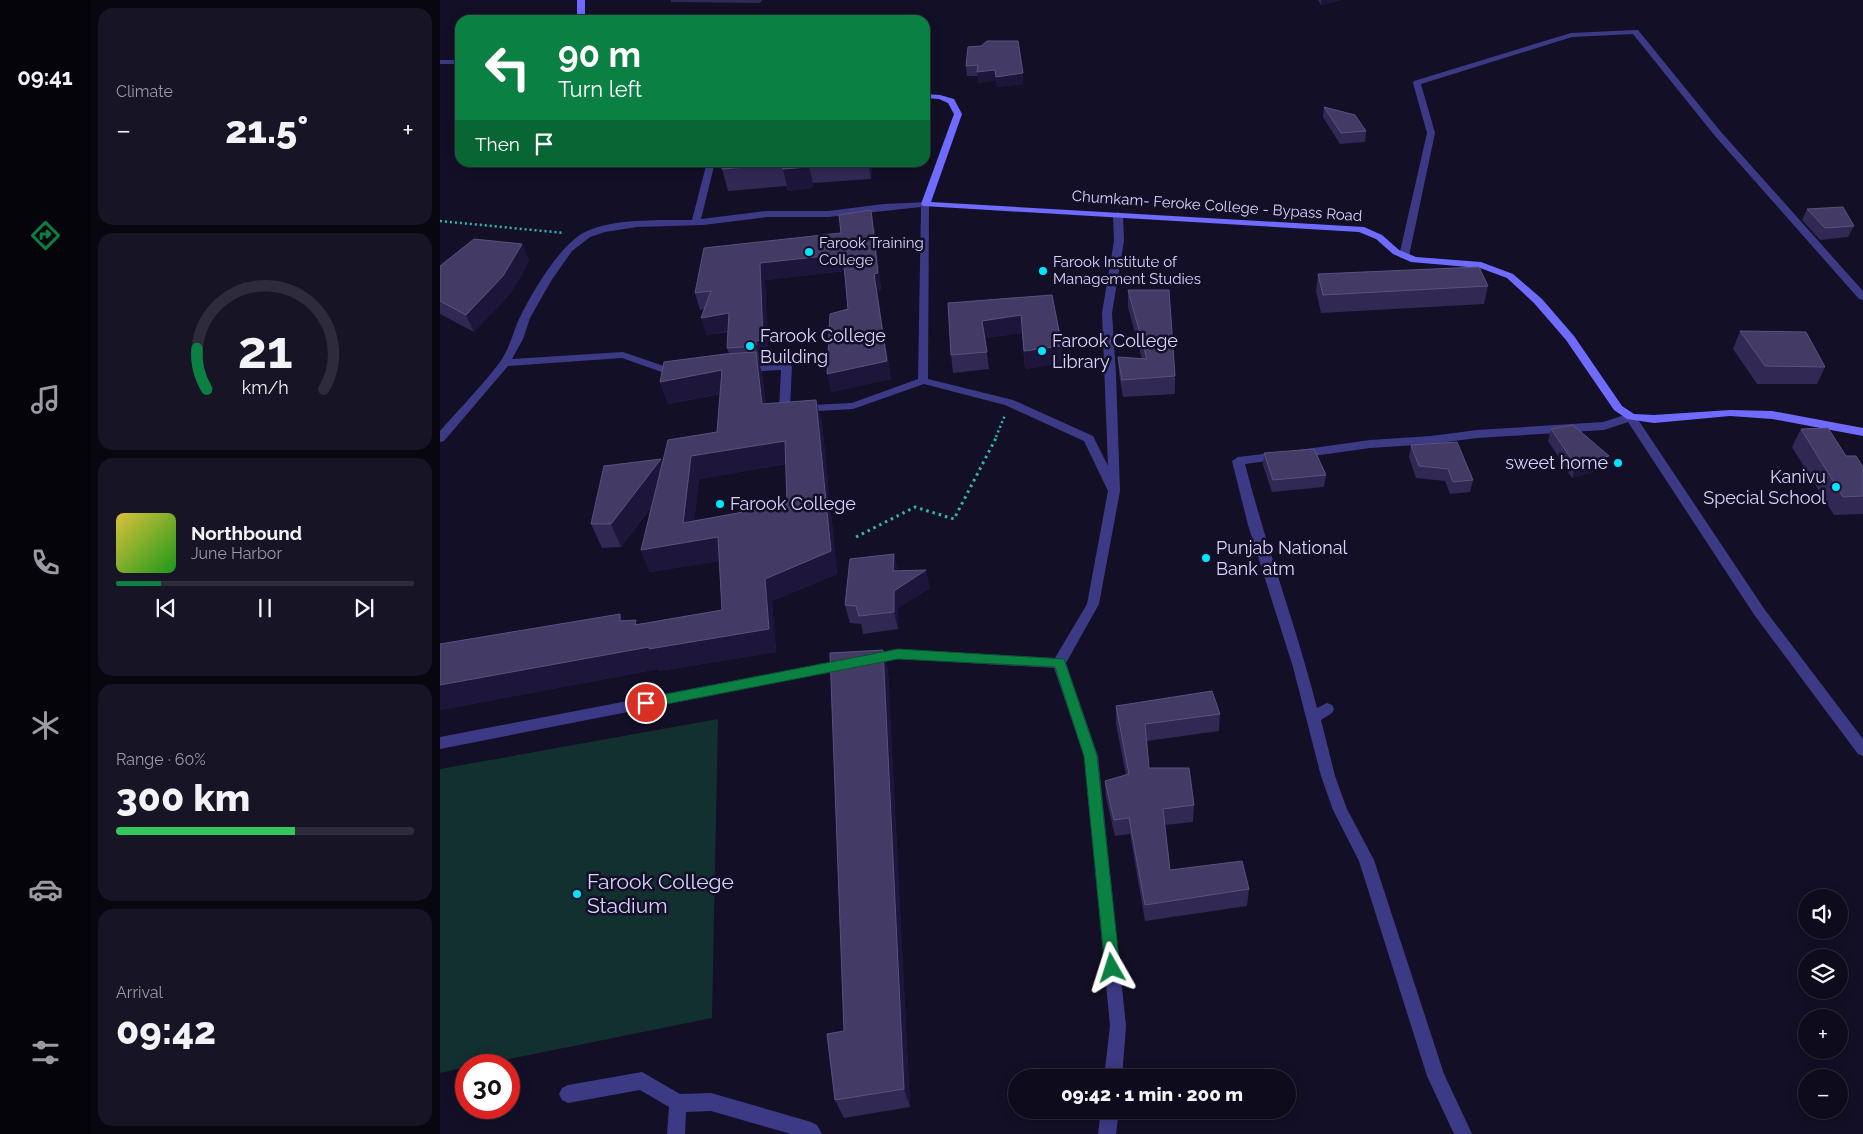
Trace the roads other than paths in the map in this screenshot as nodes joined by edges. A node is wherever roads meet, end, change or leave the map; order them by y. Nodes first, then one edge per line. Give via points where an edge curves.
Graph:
1 (580, 0) edge
2 (581, 15) edge
3 (440, 62) edge
4 (455, 62) edge
5 (930, 96) edge
6 (710, 167) edge
7 (926, 204) junction
8 (1118, 215) junction
9 (696, 222) junction
10 (1404, 256) junction
11 (1863, 297) edge
12 (505, 363) junction
13 (737, 370) edge
14 (688, 373) edge
15 (923, 381) junction
16 (1631, 417) junction
17 (1863, 432) edge
18 (440, 438) edge
19 (1114, 491) junction
20 (1059, 663) junction
21 (1327, 709) dead end
22 (1312, 719) junction
23 (440, 743) edge
24 (1863, 750) edge
25 (1114, 1069) edge
26 (568, 1094) dead end
27 (678, 1103) junction
28 (1109, 1119) edge
29 (676, 1134) edge
30 (813, 1134) edge
31 (1107, 1134) edge
32 (1463, 1134) edge

1 - 2 main road
3 - 4 street
5 - 7 main road via 951,101 958,114
6 - 9 street
7 - 8 main road, Chumkam- Feroke College - Bypass Road
7 - 9 street
7 - 15 street
8 - 10 main road, Chumkam- Feroke College - Bypass Road via 1361,229 1379,237
8 - 19 street via 1119,241 1107,313
9 - 12 street via 637,224 587,235 569,249 546,281
10 - 11 street via 1431,133 1418,83 1571,35 1635,32 1718,134
10 - 16 main road, Chumkam- Feroke College - Bypass Road via 1423,261 1481,265 1510,276 1538,301 1570,338 1618,408
12 - 14 street via 623,355 678,374
12 - 18 street
13 - 15 street via 787,367 784,410 853,406
15 - 19 street via 1009,402 1089,439
16 - 17 main road via 1654,419 1730,413 1772,415
16 - 22 street via 1604,426 1370,444 1238,461 1254,525 1300,667
16 - 24 street via 1760,613
19 - 20 street via 1093,604
20 - 23 street via 898,654
20 - 25 street via 1091,756 1118,1026
21 - 22 street
22 - 32 street via 1340,810 1366,860 1436,1076
26 - 27 street via 642,1081
27 - 29 street
27 - 30 street via 711,1102
28 - 31 street

